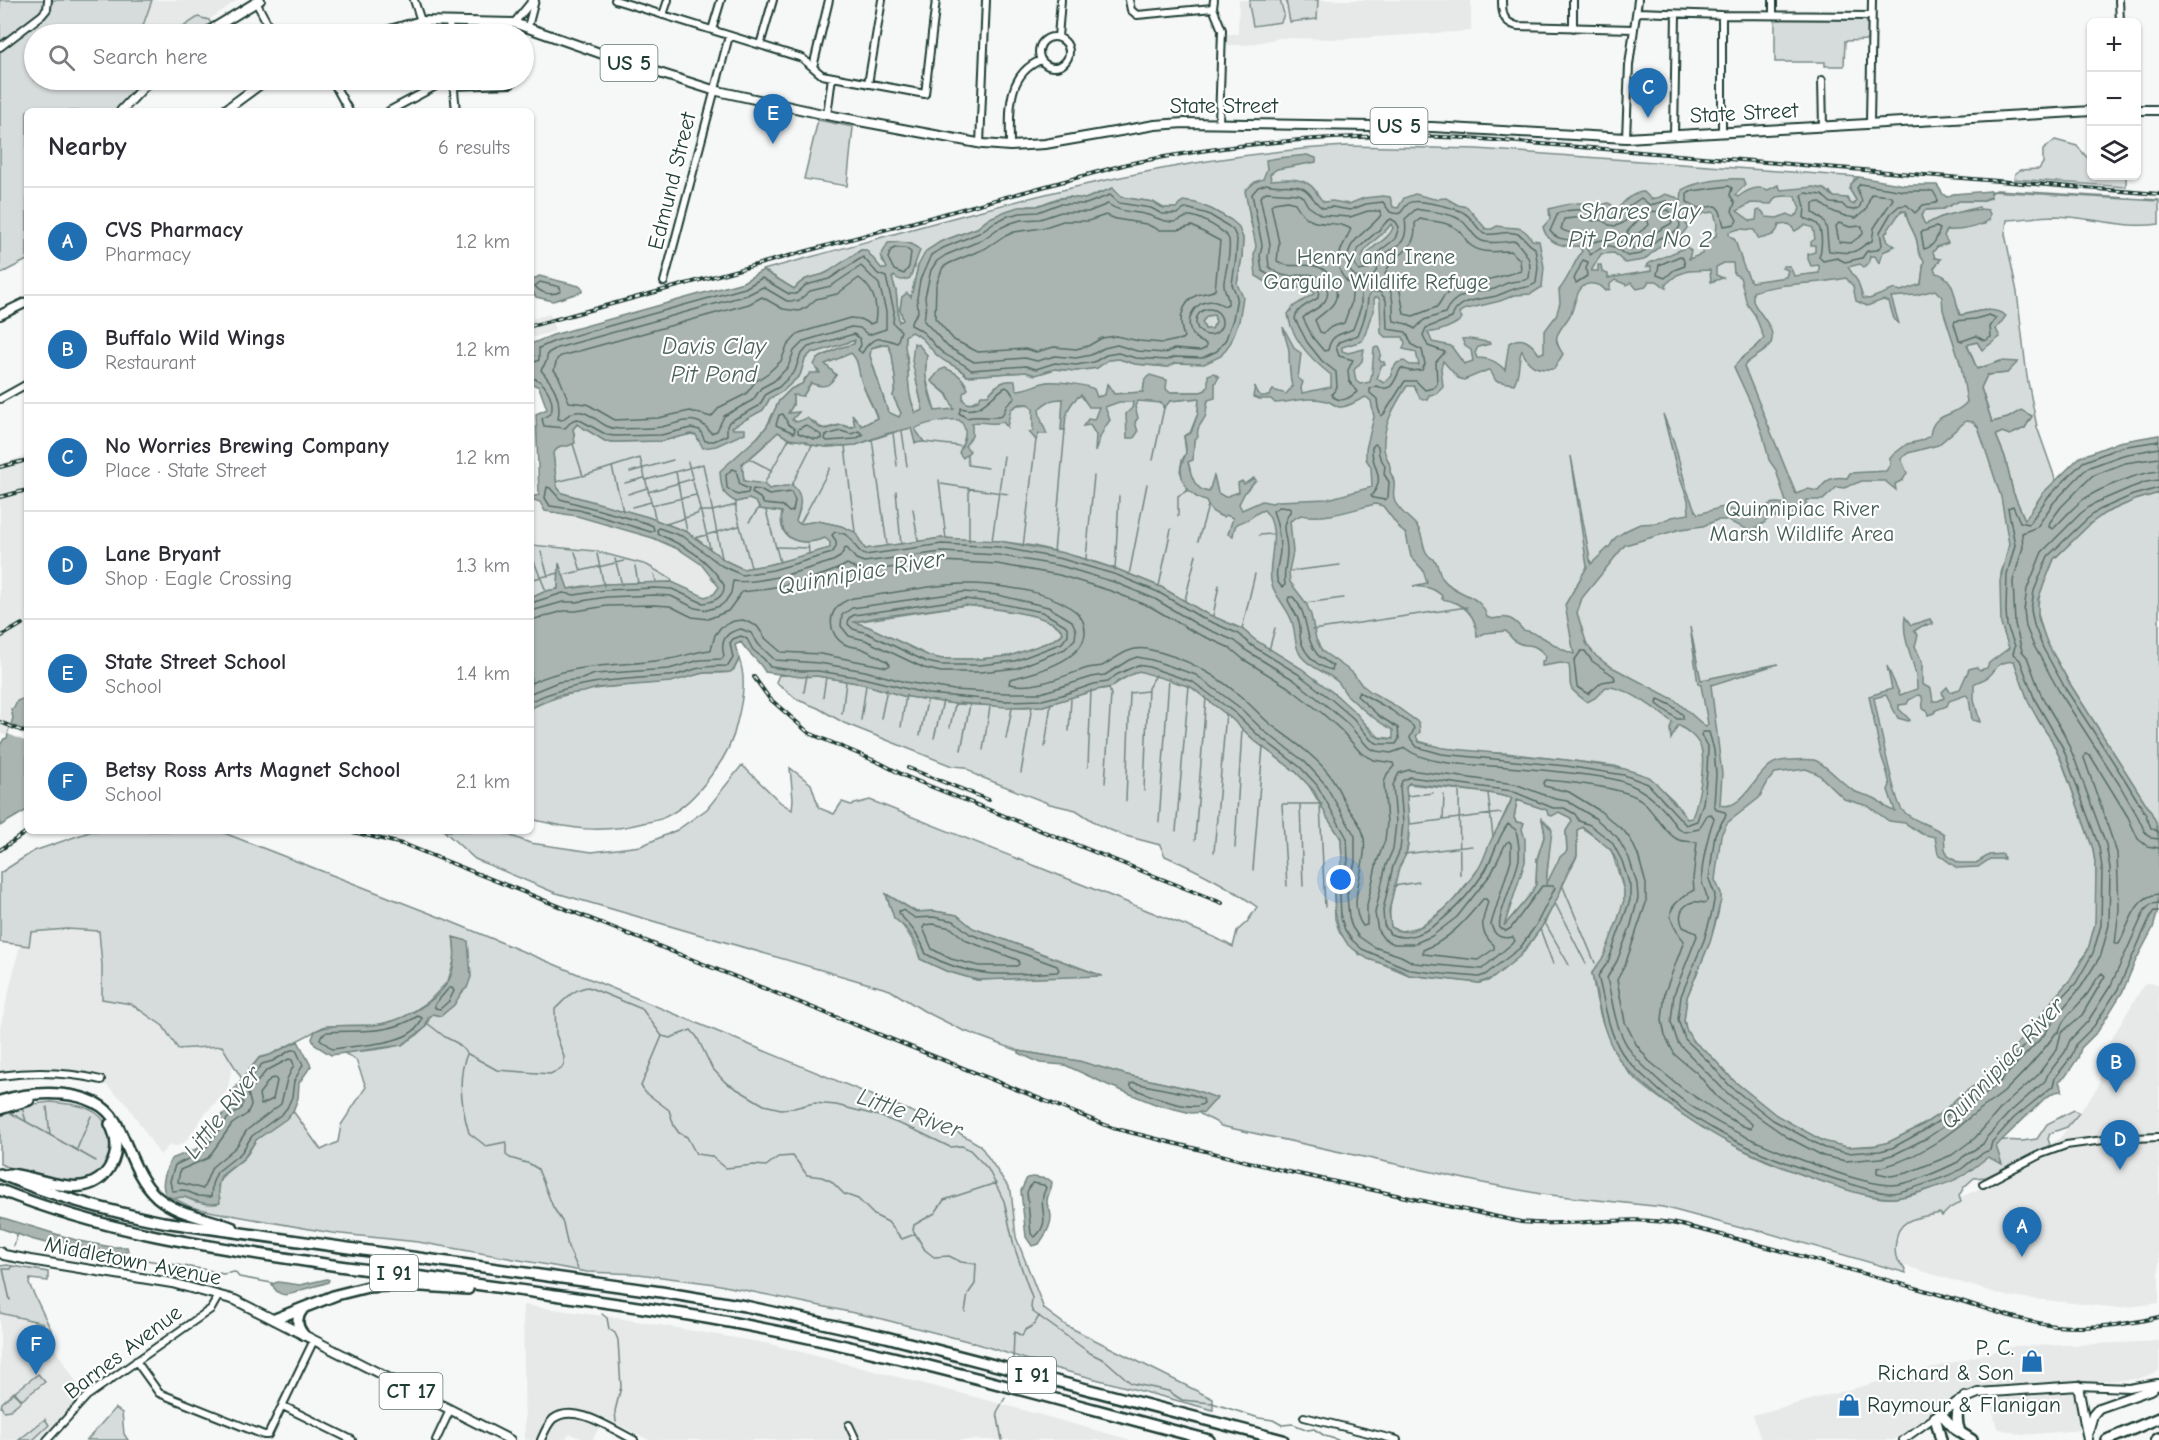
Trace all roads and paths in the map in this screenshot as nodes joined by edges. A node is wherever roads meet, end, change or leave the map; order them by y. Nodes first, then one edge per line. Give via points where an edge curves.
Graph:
1 (48, 0) edge
2 (414, 0) edge
3 (534, 0) edge
4 (615, 0) edge
5 (668, 0) edge
6 (721, 0) edge
7 (773, 0) edge
8 (829, 0) edge
9 (882, 0) edge
10 (936, 0) edge
11 (986, 0) edge
12 (1062, 0) edge
13 (1129, 0) edge
14 (1502, 0) edge
15 (1573, 0) edge
16 (1638, 0) edge
17 (1773, 0) edge
18 (1872, 0) edge
19 (2119, 0) edge
20 (258, 1) edge
21 (1214, 4) edge
22 (1638, 12) junction
23 (1676, 14) junction
24 (663, 15) junction
25 (1722, 15) junction
26 (1773, 15) junction
27 (1871, 16) junction
28 (2120, 18) edge
29 (421, 21) junction
30 (449, 21) junction
31 (513, 23) junction
32 (30, 24) edge
33 (220, 24) edge
34 (268, 24) edge
35 (411, 24) edge
36 (449, 24) edge
37 (517, 24) edge
38 (529, 24) edge
39 (1573, 28) junction
40 (24, 29) edge
41 (534, 29) edge
42 (1634, 29) junction
43 (712, 30) junction
44 (729, 36) junction
45 (1058, 37) junction
46 (760, 45) junction
47 (0, 47) edge
48 (1041, 60) junction
49 (813, 67) junction
50 (832, 77) junction
51 (1822, 80) dead end
52 (868, 84) junction
53 (141, 90) edge
54 (252, 90) edge
55 (337, 90) edge
56 (428, 90) edge
57 (454, 90) edge
58 (713, 90) junction
59 (124, 108) edge
60 (228, 108) edge
61 (347, 108) edge
62 (395, 108) edge
63 (456, 108) edge
64 (2141, 110) edge
65 (2159, 110) edge
66 (2087, 111) edge
67 (827, 115) junction
68 (1219, 123) junction
69 (1870, 123) junction
70 (1823, 126) junction
71 (1722, 132) junction
72 (1674, 136) junction
73 (1626, 138) junction
74 (980, 144) junction
75 (1010, 146) junction
76 (664, 282) dead end
77 (24, 303) edge
78 (0, 315) edge
79 (24, 386) edge
80 (0, 399) edge
81 (0, 1076) edge
82 (100, 1080) dead end
83 (0, 1101) edge
84 (0, 1109) edge
85 (2159, 1137) edge
86 (0, 1174) edge
87 (1983, 1184) dead end
88 (0, 1190) edge
89 (243, 1233) junction
90 (1, 1254) edge
91 (482, 1286) junction
92 (219, 1295) junction
93 (305, 1307) junction
94 (275, 1319) junction
95 (303, 1334) junction
96 (314, 1340) junction
97 (136, 1361) junction
98 (2159, 1383) edge
99 (2078, 1386) junction
100 (1965, 1397) junction
101 (283, 1406) junction
102 (450, 1410) junction
103 (1938, 1415) junction
104 (1304, 1417) dead end
105 (2159, 1418) edge
106 (849, 1425) dead end
107 (1960, 1432) junction
108 (47, 1440) edge
109 (352, 1440) edge
110 (436, 1440) edge
111 (510, 1440) edge
112 (541, 1440) edge
113 (634, 1440) edge
114 (856, 1440) edge
115 (1209, 1440) edge
116 (1283, 1440) edge
117 (1397, 1440) edge
118 (1903, 1440) edge
119 (1941, 1440) edge
120 (1972, 1440) edge
121 (2088, 1440) edge
122 (2107, 1440) edge

1 - 32 street via 47,9
2 - 29 street
3 - 31 street
3 - 38 street
4 - 24 street
5 - 24 street
6 - 43 street
7 - 46 street
8 - 49 street
9 - 52 street
10 - 52 street via 925,94
11 - 74 street
12 - 45 street
13 - 21 street via 1137,15
14 - 39 street via 1503,15 1511,24
15 - 39 street
16 - 22 street
17 - 26 street
18 - 27 street
19 - 28 street
20 - 33 main road
20 - 34 street
21 - 68 street via 1222,30
22 - 23 street
22 - 42 street
23 - 25 street
23 - 72 street
24 - 43 street
25 - 26 street
25 - 71 street
26 - 27 street
27 - 69 street
29 - 30 main road, State Street / US 5
29 - 35 main road, State Street / US 5
30 - 31 main road, State Street / US 5
30 - 36 street
31 - 37 main road, State Street / US 5
39 - 42 street
40 - 47 street
41 - 58 main road, State Street / US 5
42 - 73 street
43 - 44 street
44 - 46 street
44 - 58 street, Edmund Street
45 - 48 street via 1041,43
45 - 48 street via 1068,46 1067,61 1054,67
46 - 49 street via 802,58
48 - 75 street via 1021,74 1013,88
49 - 50 street
50 - 52 street
50 - 67 street
51 - 70 street
53 - 59 main road
54 - 60 main road
55 - 61 street
56 - 62 street
57 - 63 street
58 - 67 main road, State Street / US 5
58 - 76 street, Edmund Street
64 - 65 main road
66 - 69 main road, State Street / US 5
67 - 74 main road, State Street / US 5
68 - 73 main road, State Street / US 5 via 1432,127
68 - 75 main road, State Street / US 5 via 1155,124 1046,144
69 - 70 main road, State Street / US 5
70 - 71 main road, State Street / US 5
71 - 72 main road, State Street / US 5
72 - 73 main road, State Street / US 5
74 - 75 main road, State Street / US 5
77 - 78 main road
79 - 80 street
81 - 82 street via 47,1072
83 - 89 highway via 50,1094 78,1097 102,1107 115,1122 144,1181 158,1197 183,1212
84 - 86 highway via 36,1100 79,1103 105,1118 116,1145 109,1168 98,1180 86,1185
85 - 87 street via 2066,1145
86 - 89 highway, I 91 via 112,1211
88 - 91 highway, I 91 via 77,1217 172,1241
89 - 116 highway, I 91 via 661,1292 781,1313
90 - 92 main road, Middletown Avenue / CT 17 via 172,1283
91 - 93 highway via 373,1286
91 - 115 highway, I 91 via 690,1315 792,1335
92 - 94 main road, Middletown Avenue / CT 17
92 - 97 street, Barnes Avenue via 211,1309
93 - 94 highway
93 - 95 highway via 297,1320
94 - 95 main road, Middletown Avenue / CT 17
95 - 96 main road, Middletown Avenue / CT 17
96 - 101 street
96 - 102 main road, Middletown Avenue / CT 17
97 - 101 street via 159,1393 268,1435
97 - 108 street, Barnes Avenue via 87,1396
98 - 99 street via 2134,1388
98 - 121 main road via 2099,1408 2092,1418
99 - 100 main road via 1991,1391
99 - 121 main road
100 - 103 main road
100 - 107 highway via 1957,1412
101 - 109 street
102 - 110 street
102 - 111 main road, Middletown Avenue / CT 17
103 - 107 highway
103 - 118 street
103 - 119 highway
104 - 117 street
105 - 122 highway
106 - 114 street
107 - 120 highway
112 - 113 street via 554,1419 575,1413

